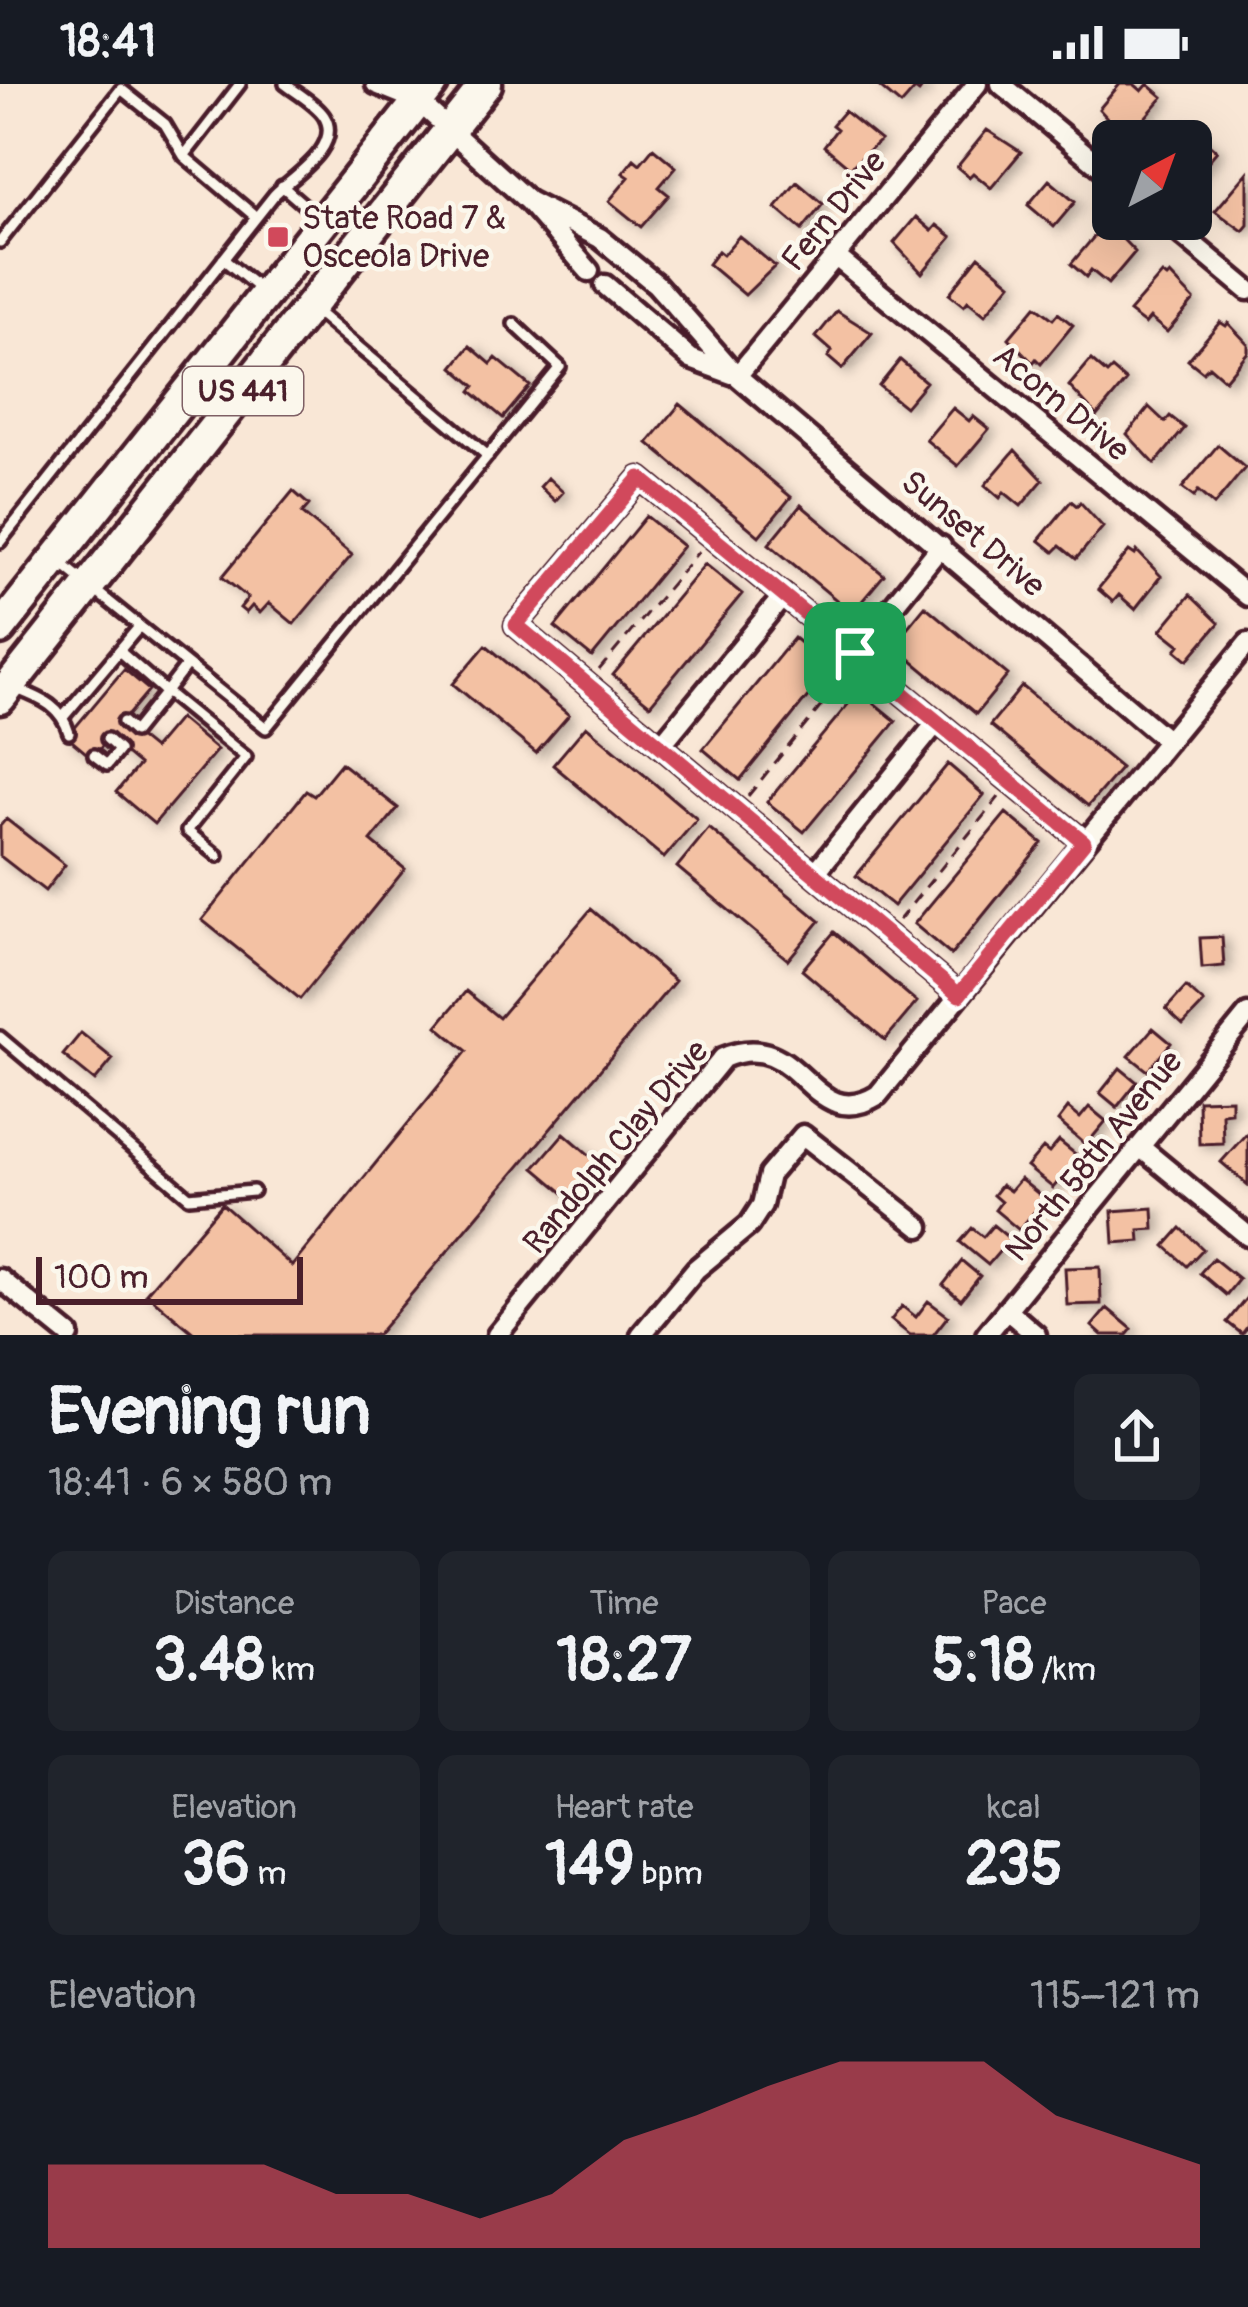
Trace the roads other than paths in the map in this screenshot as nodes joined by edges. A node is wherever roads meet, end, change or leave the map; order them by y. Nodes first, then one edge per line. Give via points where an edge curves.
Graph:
1 (240, 84) edge
2 (285, 84) edge
3 (376, 84) edge
4 (486, 84) edge
5 (977, 84) edge
6 (1001, 84) edge
7 (418, 90) edge
8 (451, 128) junction
9 (184, 156) junction
10 (1092, 160) edge
11 (282, 186) junction
12 (528, 201) junction
13 (256, 217) junction
14 (323, 221) junction
15 (1188, 240) edge
16 (0, 242) edge
17 (835, 256) junction
18 (223, 259) junction
19 (589, 271) dead end
20 (643, 273) junction
21 (605, 285) dead end
22 (1248, 290) edge
23 (266, 293) junction
24 (622, 299) junction
25 (310, 306) junction
26 (514, 324) dead end
27 (737, 376) junction
28 (488, 456) junction
29 (0, 542) edge
30 (941, 546) junction
31 (56, 559) junction
32 (88, 586) junction
33 (784, 595) junction
34 (1248, 596) edge
35 (139, 627) junction
36 (0, 628) edge
37 (1248, 643) edge
38 (119, 651) junction
39 (855, 653) junction
40 (108, 664) junction
41 (186, 666) junction
42 (120, 674) dead end
43 (98, 676) junction
44 (112, 686) dead end
45 (85, 691) junction
46 (5, 692) edge
47 (166, 692) junction
48 (146, 695) dead end
49 (98, 702) dead end
50 (156, 704) junction
51 (135, 706) dead end
52 (67, 712) junction
53 (147, 715) junction
54 (83, 719) dead end
55 (123, 722) dead end
56 (937, 722) junction
57 (69, 733) dead end
58 (107, 739) dead end
59 (1168, 741) junction
60 (661, 746) junction
61 (94, 754) dead end
62 (1084, 842) junction
63 (218, 856) dead end
64 (815, 873) junction
65 (959, 995) junction
66 (1248, 1014) edge
67 (0, 1037) edge
68 (1140, 1148) junction
69 (253, 1191) dead end
70 (920, 1227) dead end
71 (1248, 1236) edge
72 (0, 1279) edge
73 (1007, 1310) junction
74 (69, 1335) edge
75 (497, 1335) edge
76 (641, 1335) edge
77 (986, 1335) edge
78 (1036, 1335) edge

1 - 9 lane
2 - 11 lane via 322,113 328,128 326,141
3 - 7 street, Sunset Drive
4 - 8 main road, US 441
5 - 17 street, Fern Drive
6 - 10 street
7 - 8 street, Sunset Drive
7 - 14 main road, US 441
8 - 12 street, Sunset Drive
8 - 25 main road, US 441
9 - 13 lane
9 - 16 lane via 165,124 121,89
11 - 13 lane
11 - 14 lane
12 - 19 street, Sunset Drive
12 - 20 street, Sunset Drive via 600,238
13 - 18 lane
14 - 23 main road, US 441
15 - 22 street
17 - 27 street, Fern Drive
17 - 34 street, Acorn Drive
18 - 23 lane
18 - 29 lane
20 - 24 street
20 - 27 street, Sunset Drive
21 - 24 street, Sunset Drive
23 - 31 main road, US 441
24 - 27 street, Sunset Drive via 692,359
25 - 28 lane
25 - 32 main road, US 441
26 - 28 lane via 560,367
27 - 30 street, Sunset Drive
28 - 41 lane via 266,728
30 - 39 street
30 - 59 street, Sunset Drive
31 - 32 lane
31 - 36 main road, US 441
32 - 35 lane
32 - 46 main road, US 441
33 - 39 street
33 - 60 street
33 - 60 street via 640,478 516,625
35 - 38 lane
35 - 41 lane
37 - 59 street, Randolph Clay Drive
38 - 40 lane
38 - 47 lane
39 - 56 street
40 - 42 lane
40 - 43 lane
41 - 47 lane
43 - 44 lane
43 - 45 lane
45 - 49 lane
45 - 52 lane
46 - 52 lane
47 - 50 lane
47 - 63 lane via 246,757 187,831
48 - 50 lane
50 - 53 lane
51 - 53 lane
52 - 54 lane
52 - 57 lane
53 - 55 lane via 134,732
56 - 62 street
56 - 64 street
58 - 61 lane via 119,750 107,765
59 - 62 street, Randolph Clay Drive
60 - 64 street
62 - 65 street, Randolph Clay Drive
64 - 65 street
65 - 75 street, Randolph Clay Drive via 878,1095 859,1106 835,1105 775,1054 747,1048 724,1058
66 - 68 street, North 58th Avenue
67 - 69 lane via 189,1196
68 - 71 street
68 - 73 street, North 58th Avenue
70 - 76 street via 803,1135 769,1175 749,1225 696,1269
72 - 74 street
73 - 77 street, North 58th Avenue
73 - 78 street

